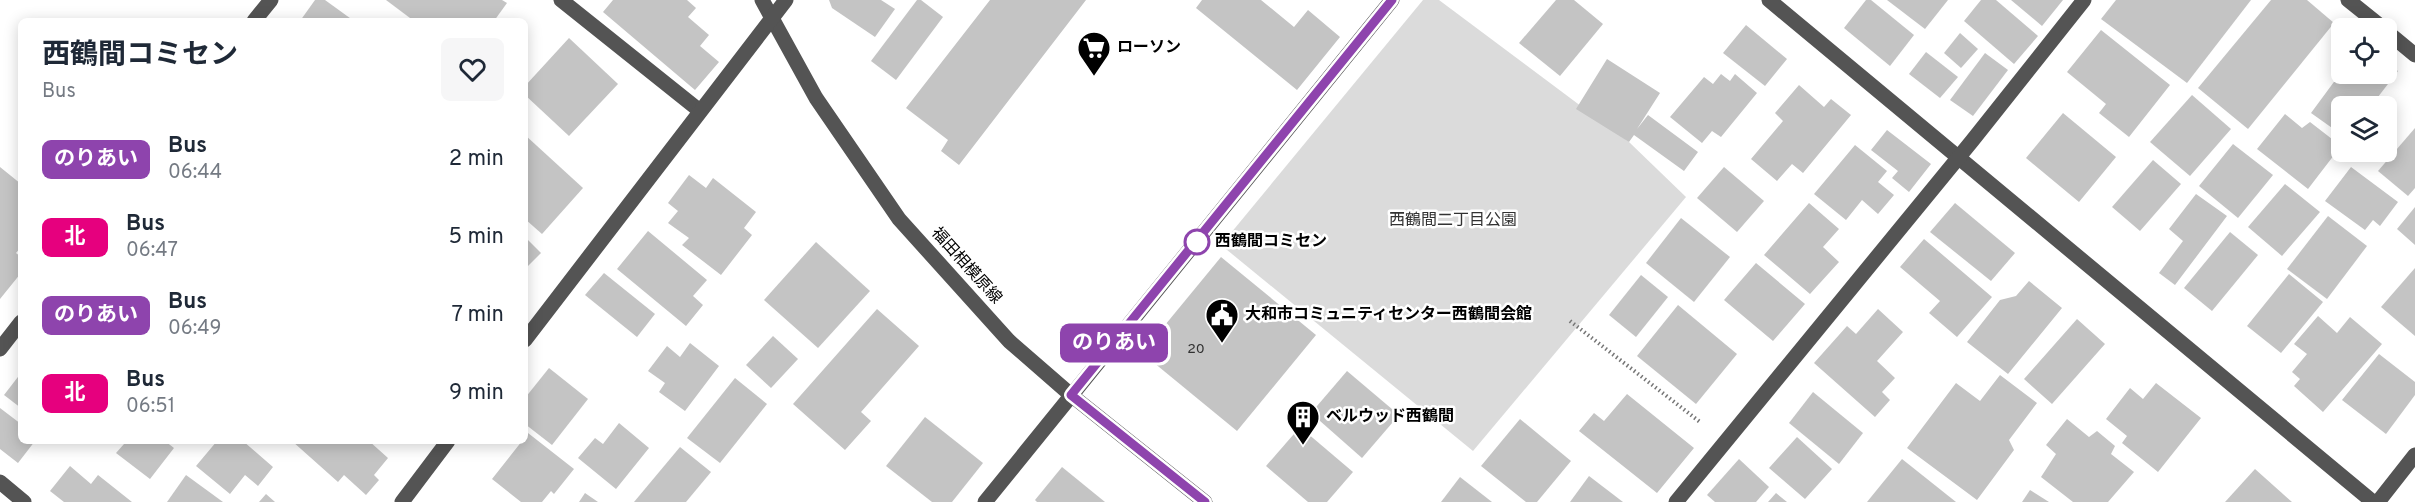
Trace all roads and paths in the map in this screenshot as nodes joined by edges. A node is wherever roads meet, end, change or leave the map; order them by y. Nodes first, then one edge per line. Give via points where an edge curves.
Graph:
1 (271, 0) edge
2 (561, 0) edge
3 (762, 0) edge
4 (786, 0) edge
5 (1392, 0) edge
6 (1769, 0) edge
7 (2084, 0) edge
8 (2348, 0) edge
9 (257, 18) edge
10 (2370, 18) edge
11 (771, 19) junction
12 (2397, 41) edge
13 (2415, 55) edge
14 (700, 111) junction
15 (1959, 158) junction
16 (1570, 321) dead end
17 (18, 326) edge
18 (528, 336) edge
19 (0, 349) edge
20 (1071, 395) junction
21 (1724, 441) junction
22 (446, 444) edge
23 (2415, 455) edge
24 (0, 482) edge
25 (24, 502) edge
26 (402, 502) edge
27 (985, 502) edge
28 (1205, 502) edge
29 (1676, 502) edge
30 (2373, 502) edge
31 (2378, 502) edge

1 - 9 street
2 - 14 street
3 - 11 street, 福田相模原線
4 - 11 street
5 - 20 street
6 - 15 street
7 - 15 street
8 - 10 street
11 - 14 street
11 - 20 street, 福田相模原線 via 816,98 899,219 1009,341
12 - 13 street
14 - 18 street
15 - 21 street
15 - 30 street
16 - 21 path
17 - 19 street
20 - 27 street
20 - 28 street, 福田相模原線
21 - 29 street
22 - 26 street
23 - 31 street
24 - 25 street

